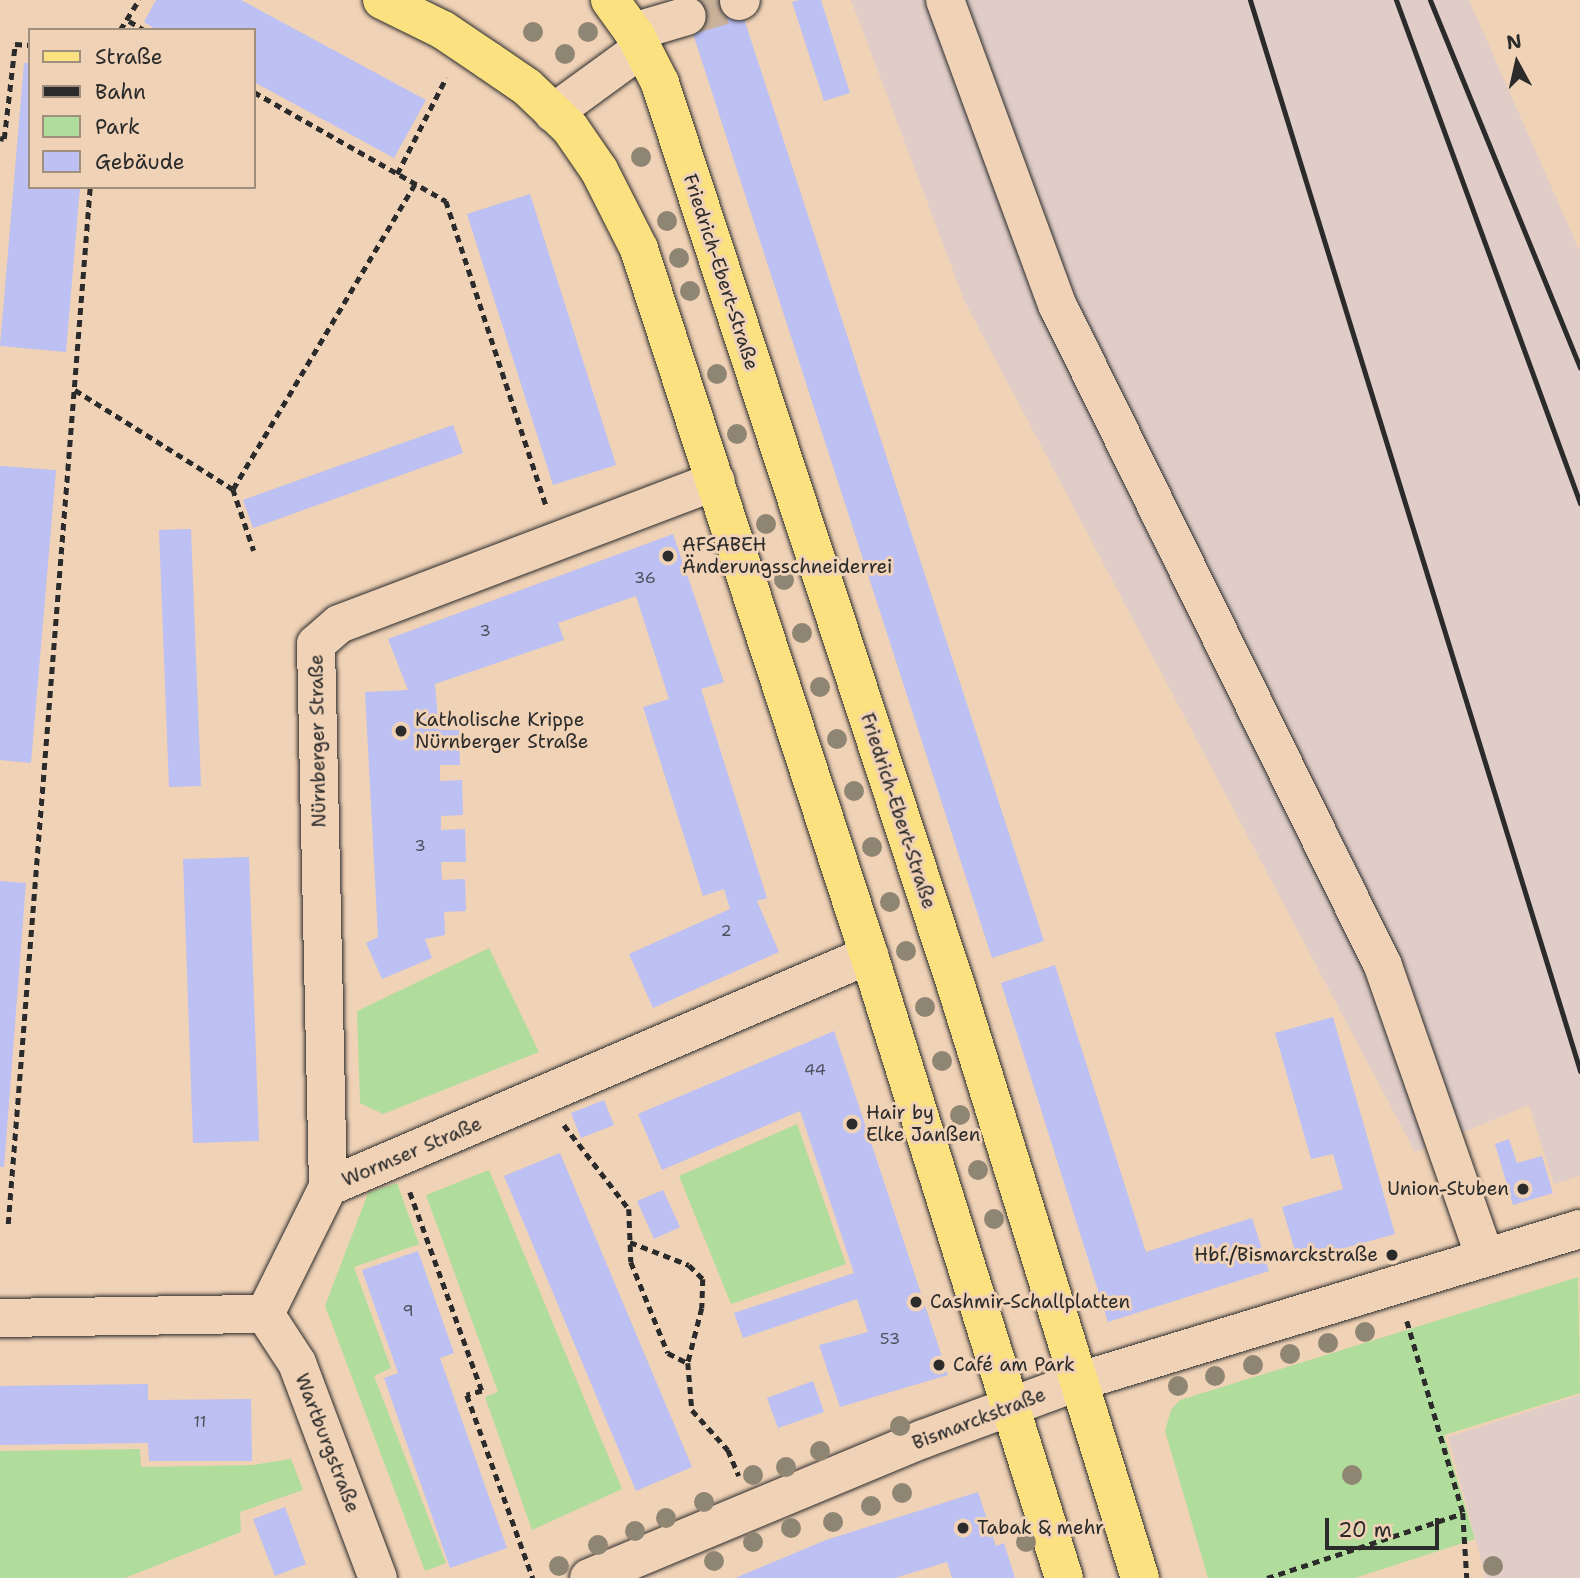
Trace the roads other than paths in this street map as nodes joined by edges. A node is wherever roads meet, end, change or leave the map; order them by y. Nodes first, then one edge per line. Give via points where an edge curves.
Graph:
1 (382, 0) edge
2 (610, 0) edge
3 (945, 0) edge
4 (687, 16) tunnel mouth
5 (638, 40) junction
6 (553, 113) junction
7 (716, 481) junction
8 (869, 955) junction
9 (328, 1187) junction
10 (1580, 1229) edge
11 (1485, 1258) junction
12 (265, 1314) junction
13 (0, 1318) edge
14 (1077, 1382) junction
15 (1008, 1408) junction
16 (1064, 1577) edge
17 (378, 1578) edge
18 (589, 1578) edge
19 (1140, 1578) edge

1 - 6 main road via 464,44 527,87
2 - 5 main road, Friedrich-Ebert-Straße
3 - 11 street via 1057,304 1383,966
4 - 5 street
5 - 6 street
5 - 14 main road, Friedrich-Ebert-Straße via 660,83 957,989
6 - 7 main road via 599,170 639,249
7 - 8 main road
7 - 9 street, Nürnberger Straße via 339,624 316,644
8 - 9 street, Wormser Straße
8 - 15 main road
9 - 12 street, Wormser Straße
10 - 11 street, Bismarckstraße
11 - 14 street, Bismarckstraße
12 - 13 street
12 - 17 street, Wartburgstraße via 297,1363
14 - 15 street, Bismarckstraße
14 - 19 main road, Friedrich-Ebert-Straße
15 - 16 main road
15 - 18 street, Bismarckstraße

